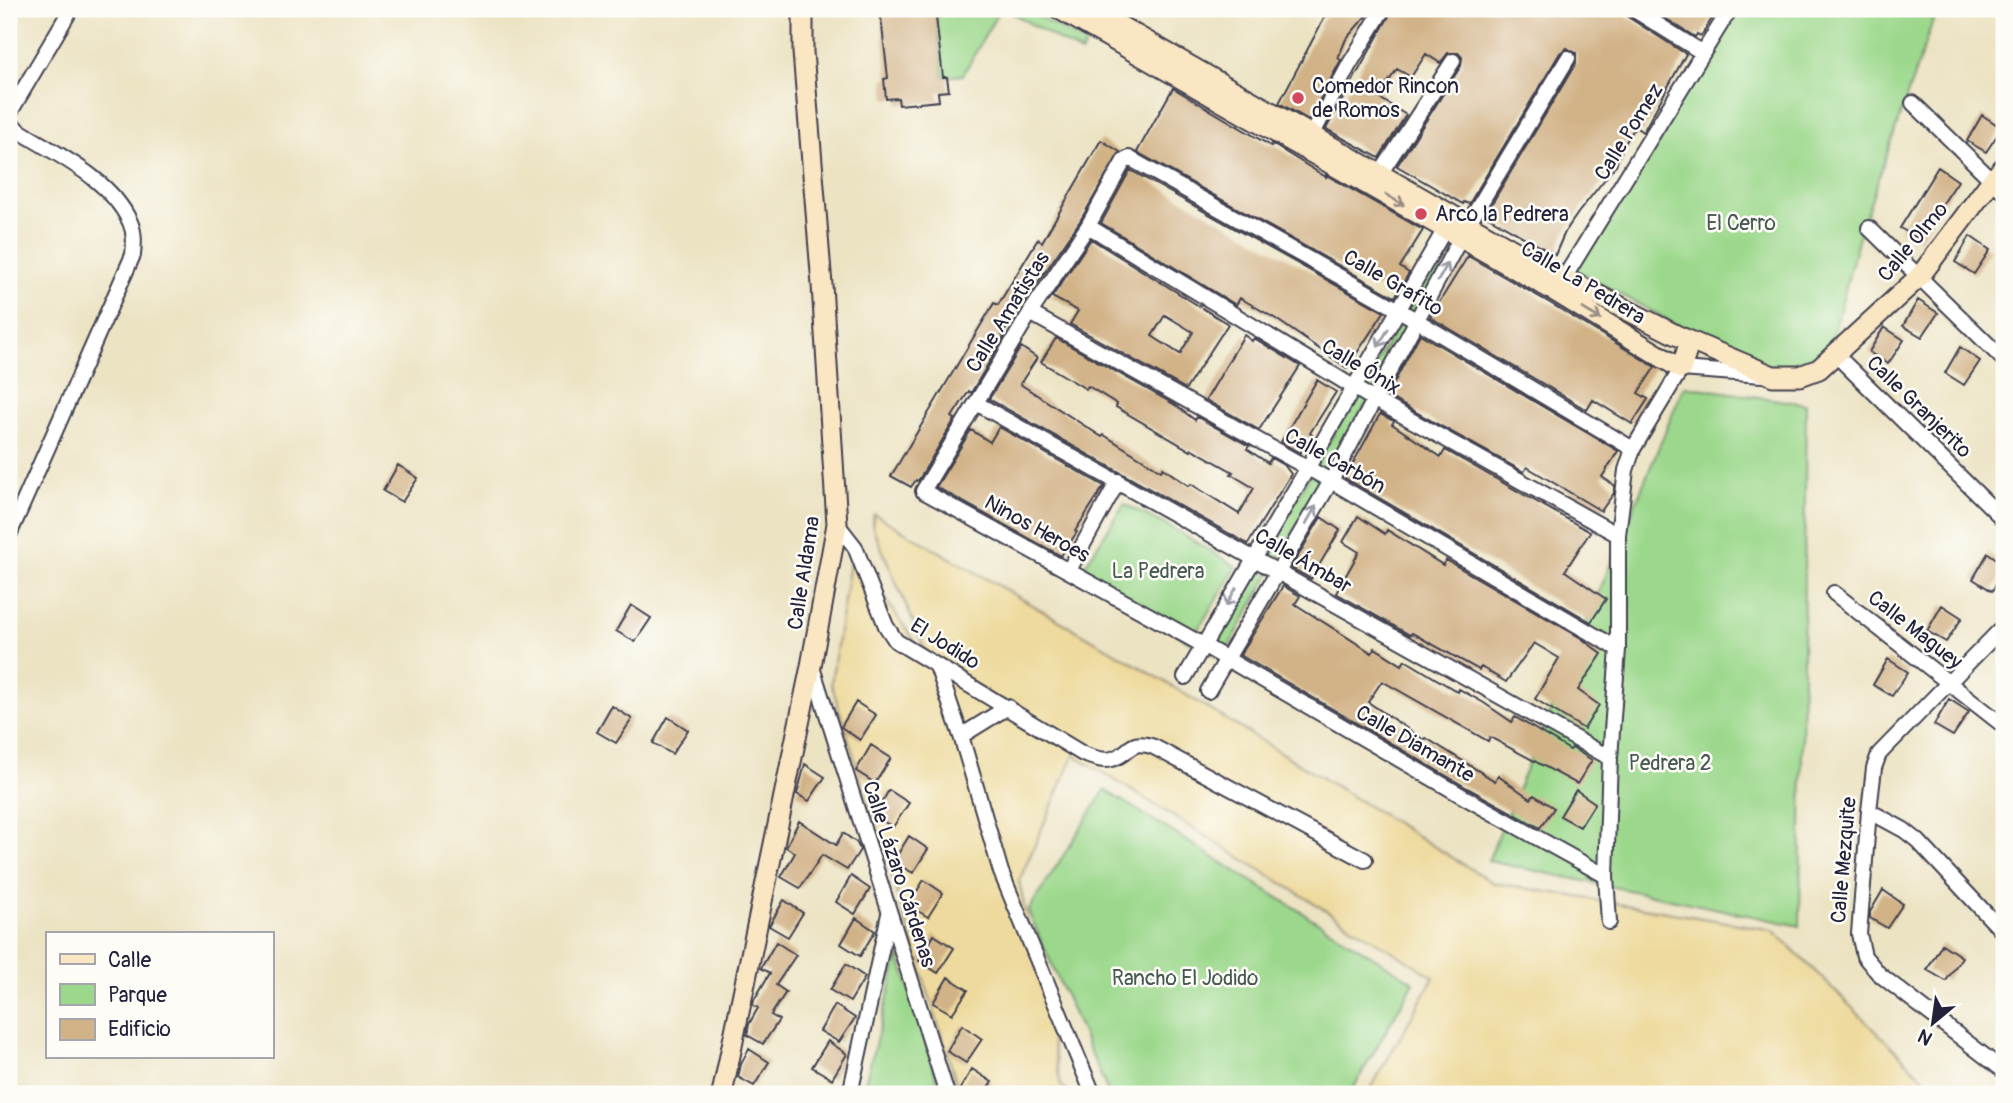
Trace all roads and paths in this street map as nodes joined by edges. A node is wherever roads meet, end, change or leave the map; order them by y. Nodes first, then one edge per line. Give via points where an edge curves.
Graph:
1 (71, 9) edge
2 (803, 9) edge
3 (1059, 9) edge
4 (1090, 9) edge
5 (1383, 9) edge
6 (1633, 9) edge
7 (1730, 9) edge
8 (1108, 28) junction
9 (1703, 53) junction
10 (1568, 58) dead end
11 (1453, 61) dead end
12 (1913, 103) dead end
13 (9, 114) edge
14 (9, 122) edge
15 (1309, 141) junction
16 (1129, 158) joint
17 (1380, 174) junction
18 (2000, 180) edge
19 (1088, 226) junction
20 (1457, 226) junction
21 (1869, 228) dead end
22 (1920, 276) junction
23 (1564, 278) junction
24 (1399, 310) junction
25 (1030, 313) junction
26 (1416, 321) junction
27 (1690, 341) junction
28 (1835, 354) junction
29 (2004, 360) edge
30 (1681, 369) junction
31 (1773, 376) junction
32 (1354, 388) junction
33 (1373, 399) junction
34 (975, 403) junction
35 (1633, 449) junction
36 (1307, 469) junction
37 (1118, 481) junction
38 (1331, 481) junction
39 (923, 491) joint
40 (2004, 520) edge
41 (837, 524) junction
42 (9, 535) edge
43 (1618, 535) junction
44 (1254, 557) junction
45 (1069, 570) junction
46 (1278, 572) junction
47 (1834, 593) dead end
48 (2004, 626) edge
49 (1203, 645) junction
50 (1618, 649) junction
51 (1227, 658) junction
52 (811, 666) junction
53 (937, 666) junction
54 (1185, 677) dead end
55 (1948, 683) junction
56 (1208, 691) dead end
57 (1009, 707) junction
58 (2004, 726) edge
59 (961, 736) junction
60 (1610, 758) junction
61 (1869, 811) junction
62 (1365, 860) dead end
63 (1606, 876) junction
64 (889, 912) junction
65 (1609, 922) dead end
66 (2004, 933) edge
67 (2004, 1071) edge
68 (722, 1094) edge
69 (850, 1094) edge
70 (947, 1094) edge
71 (1093, 1094) edge

1 - 13 street
2 - 41 main road, Calle Aldama
3 - 8 main road, Calle La Pedrera
4 - 8 main road, Calle La Pedrera
5 - 15 street
6 - 9 street
7 - 9 street, Calle Pomez
8 - 15 main road, Calle La Pedrera
9 - 23 street, Calle Pomez
10 - 20 street
11 - 17 street
12 - 18 street
14 - 42 street via 100,183 131,224 134,240 134,255
15 - 17 main road, Calle La Pedrera
15 -> 20 main road, Calle La Pedrera
16 - 19 street, Calle Amatistas
16 - 24 street, Calle Grafito
17 - 20 main road, Calle La Pedrera
18 - 22 main road, Calle Olmo
19 - 25 street, Calle Amatistas
19 - 32 street, Calle Ónix
20 - 23 main road, Calle La Pedrera
20 - 24 street
26 -> 20 street
20 -> 30 main road, Calle La Pedrera
21 - 22 street
22 - 28 main road, Calle Olmo
22 - 29 street
23 - 27 main road, Calle La Pedrera
24 - 26 street, Calle Grafito
24 -> 32 street
25 - 34 street, Calle Amatistas
25 - 36 street, Calle Carbón
26 - 33 street
26 - 35 street, Calle Grafito
27 - 30 main road
27 - 31 main road, Calle La Pedrera
28 - 31 main road, Calle Olmo via 1819,369 1800,376
28 - 40 street, Calle Granjerito
30 - 31 street
30 - 35 street
32 - 33 street, Calle Ónix
32 - 36 street
33 - 38 street
33 - 43 street, Calle Ónix
34 - 37 street, Calle Ámbar
34 - 39 street, Calle Amatistas
35 - 43 street
36 - 38 street, Calle Carbón
36 - 44 street
37 - 44 street, Calle Ámbar
37 - 45 street
46 -> 38 street
38 - 50 street, Calle Carbón
39 - 45 street, Ninos Heroes
41 - 52 main road, Calle Aldama
41 - 53 street, El Jodido via 855,547 896,641
43 - 50 street
44 - 46 street, Calle Ámbar
44 -> 49 street
45 - 49 street, Ninos Heroes
46 - 51 street
46 - 60 street, Calle Ámbar
47 - 55 street, Calle Maguey
48 - 55 street
49 - 51 street, Calle Diamante
49 - 54 street
50 - 60 street
51 - 56 street
51 - 63 street, Calle Diamante
52 - 64 street, Calle Lázaro Cárdenas
52 - 68 main road, Calle Aldama
53 - 57 street, El Jodido
53 - 59 street
55 - 58 street, Calle Maguey
55 - 61 street, Calle Mezquite via 1880,754
57 - 59 street
57 - 62 street, El Jodido via 1102,761 1142,743 1154,747
59 - 71 street via 1001,872
60 - 63 street
61 - 66 street via 1918,841
61 - 67 street, Calle Mezquite via 1859,934 1864,956 1879,974
63 - 65 street
64 - 69 street
64 - 70 street, Calle Lázaro Cárdenas

